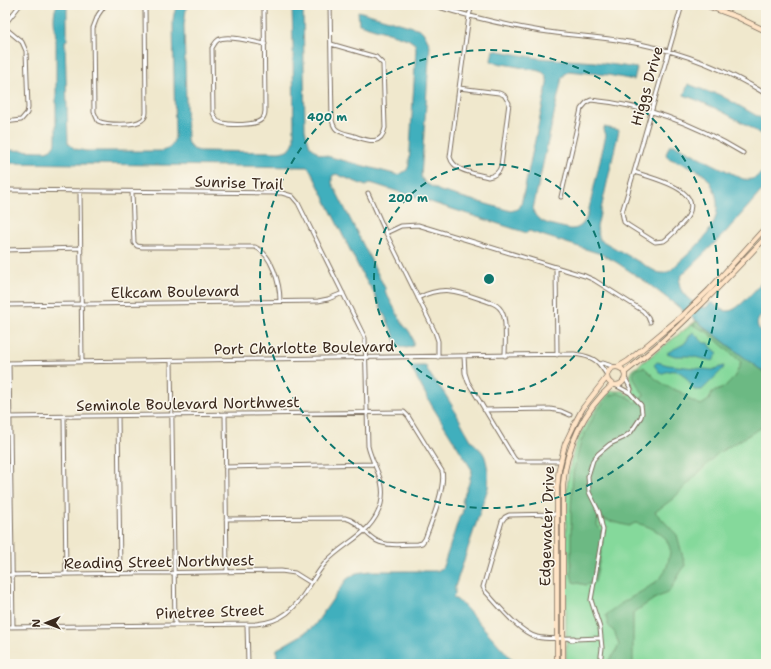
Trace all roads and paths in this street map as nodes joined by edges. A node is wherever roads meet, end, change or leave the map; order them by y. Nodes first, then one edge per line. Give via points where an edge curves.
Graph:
1 (20, 5) edge
2 (105, 5) edge
3 (145, 5) edge
4 (264, 5) edge
5 (330, 5) edge
6 (432, 5) edge
7 (472, 5) edge
8 (682, 5) edge
9 (705, 5) edge
10 (469, 16) junction
11 (5, 24) edge
12 (5, 28) edge
13 (766, 31) edge
14 (264, 44) junction
15 (331, 44) junction
16 (669, 51) junction
17 (459, 88) junction
18 (766, 94) edge
19 (651, 112) junction
20 (5, 122) edge
21 (743, 153) dead end
22 (634, 172) junction
23 (5, 190) edge
24 (80, 191) junction
25 (132, 192) junction
26 (368, 193) dead end
27 (561, 197) dead end
28 (766, 227) edge
29 (386, 233) junction
30 (766, 237) edge
31 (81, 248) junction
32 (5, 250) edge
33 (556, 267) junction
34 (343, 293) junction
35 (418, 298) junction
36 (280, 301) junction
37 (82, 304) junction
38 (5, 306) edge
39 (650, 322) dead end
40 (557, 355) junction
41 (464, 356) junction
42 (505, 356) junction
43 (438, 357) junction
44 (366, 358) junction
45 (171, 361) junction
46 (82, 362) junction
47 (7, 363) edge
48 (600, 364) junction
49 (616, 367) junction
50 (607, 376) junction
51 (625, 376) junction
52 (614, 385) junction
53 (630, 393) junction
54 (484, 410) junction
55 (367, 412) junction
56 (225, 414) junction
57 (172, 415) junction
58 (570, 415) dead end
59 (118, 416) junction
60 (10, 417) junction
61 (64, 417) junction
62 (560, 461) junction
63 (375, 464) junction
64 (225, 467) junction
65 (556, 514) junction
66 (226, 519) junction
67 (5, 522) edge
68 (11, 522) junction
69 (365, 531) junction
70 (175, 572) junction
71 (227, 572) junction
72 (120, 573) junction
73 (66, 574) junction
74 (5, 575) edge
75 (12, 575) junction
76 (311, 583) junction
77 (247, 624) junction
78 (175, 625) junction
79 (5, 627) edge
80 (13, 627) junction
81 (557, 638) junction
82 (563, 638) junction
83 (601, 638) junction
84 (248, 664) edge
85 (557, 664) edge
86 (563, 664) edge
87 (600, 664) edge

1 - 11 street
2 - 3 street via 93,28 94,112 98,121 107,124 138,123 145,116
4 - 14 street
5 - 15 street
6 - 10 street
7 - 10 street
8 - 16 street, Higgs Drive
9 - 13 street
10 - 16 street via 540,31 619,40
10 - 17 street
12 - 20 street via 22,42 26,51 28,108 20,120
14 - 14 street via 227,38 214,44 213,113 222,124 254,124 265,115
15 - 15 street via 333,125 340,132 368,141 378,140 385,128 383,64 376,58
16 - 18 street via 723,71
16 - 19 street, Higgs Drive
17 - 17 street via 499,93 504,95 509,103 501,166 492,176 458,168 451,162
19 - 21 street via 703,131
19 - 22 street, Higgs Drive
19 - 27 street via 601,101 591,100 583,105
22 - 22 street, Higgs Drive via 676,188 689,198 689,216 664,241 655,242 624,222 622,212
23 - 24 street, Sunrise Trail
24 - 25 street, Sunrise Trail
24 - 31 street
25 - 34 street, Sunrise Trail via 282,193 292,196 298,203
25 - 36 street via 134,243 137,246 255,246 263,252 276,276
26 - 29 street
28 - 49 street via 696,303 628,361
29 - 33 street via 401,226 418,225
29 - 35 street
30 - 51 street via 688,319
31 - 32 street
31 - 37 street
33 - 39 street via 594,280 643,311
33 - 40 street
34 - 36 street, Elkcam Boulevard via 323,300
34 - 44 street, Sunrise Trail via 363,333
35 - 42 street via 435,291 449,290 498,306 504,318
35 - 43 street via 435,332
36 - 37 street, Elkcam Boulevard
37 - 38 street, Elkcam Boulevard
37 - 46 street
40 - 42 street, Port Charlotte Boulevard
40 - 48 street, Port Charlotte Boulevard via 583,356
41 - 42 street, Port Charlotte Boulevard
41 - 43 street, Port Charlotte Boulevard
41 - 54 street via 466,378
43 - 44 street, Port Charlotte Boulevard
44 - 45 street, Port Charlotte Boulevard
44 - 55 street, Pinetree Street
45 - 46 street, Port Charlotte Boulevard
45 - 57 street
46 - 47 street, Port Charlotte Boulevard
47 - 60 street
48 - 49 street, Port Charlotte Boulevard
48 - 50 street
49 - 50 street via 611,369
49 - 51 street via 622,370
50 - 52 street via 609,382
50 - 62 street, Edgewater Drive via 576,419
51 - 52 street via 621,384
51 - 53 street via 631,389
52 - 53 street
52 - 82 street, Edgewater Drive via 605,391 586,416 573,440 565,469
53 - 83 street via 641,405 641,417 631,432 598,454 593,460 588,476 589,492 599,512 603,530 592,600
54 - 58 street via 550,409
54 - 62 street via 517,461
55 - 56 street, Seminole Boulevard Northwest
55 - 63 street, Pinetree Street via 368,446
55 - 69 street, Seminole Boulevard Northwest via 404,412 442,471 443,481 422,543 384,544
56 - 57 street, Seminole Boulevard Northwest
56 - 64 street
57 - 59 street, Seminole Boulevard Northwest
57 - 70 street
59 - 61 street, Seminole Boulevard Northwest
59 - 72 street
60 - 61 street, Seminole Boulevard Northwest
60 - 68 street
61 - 73 street
62 - 65 street, Edgewater Drive
63 - 64 street
63 - 69 street, Pinetree Street via 382,481 382,498 378,514
64 - 66 street
65 - 81 street, Edgewater Drive
65 - 81 street via 505,517 483,587 524,631 537,637
66 - 69 street via 345,518 354,521
66 - 71 street
67 - 68 street
68 - 75 street
69 - 76 street, Pinetree Street via 332,556
70 - 71 street, Reading Street Northwest
70 - 72 street, Reading Street Northwest
70 - 78 street
71 - 76 street, Reading Street Northwest via 285,571 299,575
72 - 73 street, Reading Street Northwest
73 - 75 street, Reading Street Northwest
74 - 75 street, Reading Street Northwest
75 - 80 street
76 - 77 street, Pinetree Street via 295,606 282,616 267,622
77 - 78 street, Pinetree Street
77 - 84 street
78 - 80 street, Pinetree Street
79 - 80 street, Pinetree Street
81 - 82 street
81 - 85 street, Edgewater Drive
82 - 83 street
82 - 86 street, Edgewater Drive
83 - 87 street

